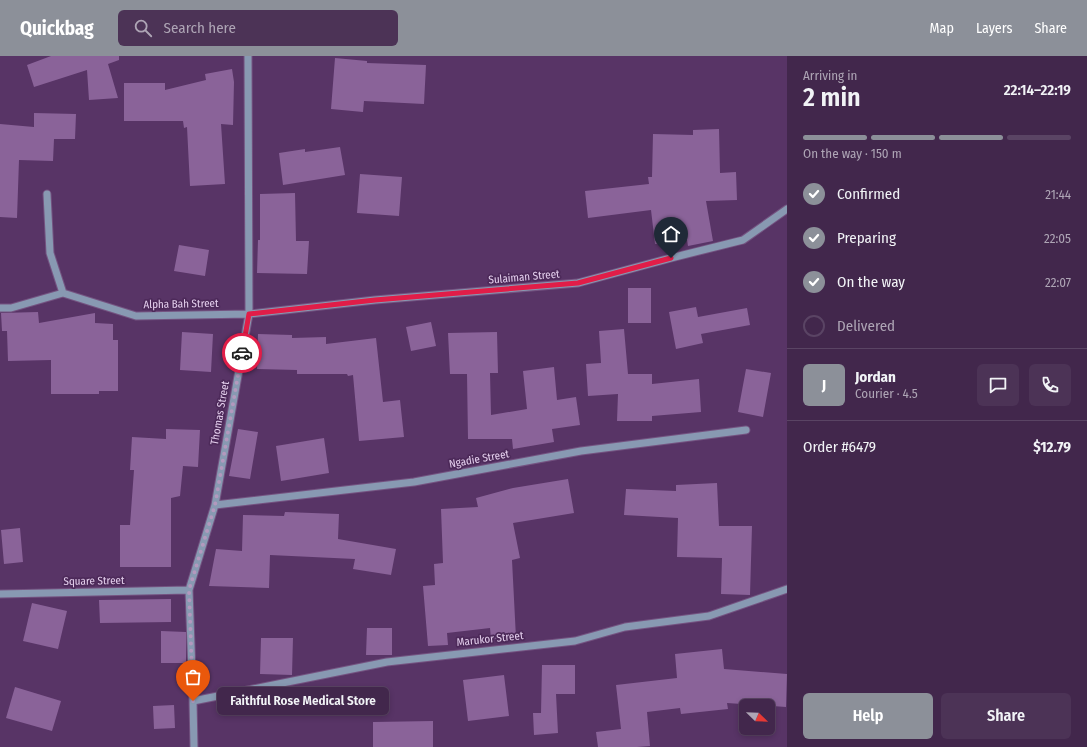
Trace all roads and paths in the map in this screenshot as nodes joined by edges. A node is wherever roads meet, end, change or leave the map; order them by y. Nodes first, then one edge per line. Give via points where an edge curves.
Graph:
1 (248, 56) edge
2 (47, 194) dead end
3 (787, 208) edge
4 (63, 293) junction
5 (0, 308) edge
6 (249, 314) junction
7 (746, 430) dead end
8 (215, 505) junction
9 (787, 589) edge
10 (189, 590) junction
11 (0, 594) edge
12 (193, 701) junction
13 (194, 747) edge

1 - 6 street, Thomas Street
2 - 4 street via 50,253
3 - 6 street, Sulaiman Street via 743,240 578,283 375,300
4 - 5 street via 11,308
4 - 6 street, Alpha Bah Street via 136,316
6 - 8 street, Thomas Street
7 - 8 street, Ngadie Street via 581,451 414,482
8 - 10 street, Thomas Street
9 - 12 street, Marukor Street via 709,616 625,627 575,641 387,662
10 - 11 street, Square Street
10 - 12 street, Thomas Street
12 - 13 street, Thomas Street

